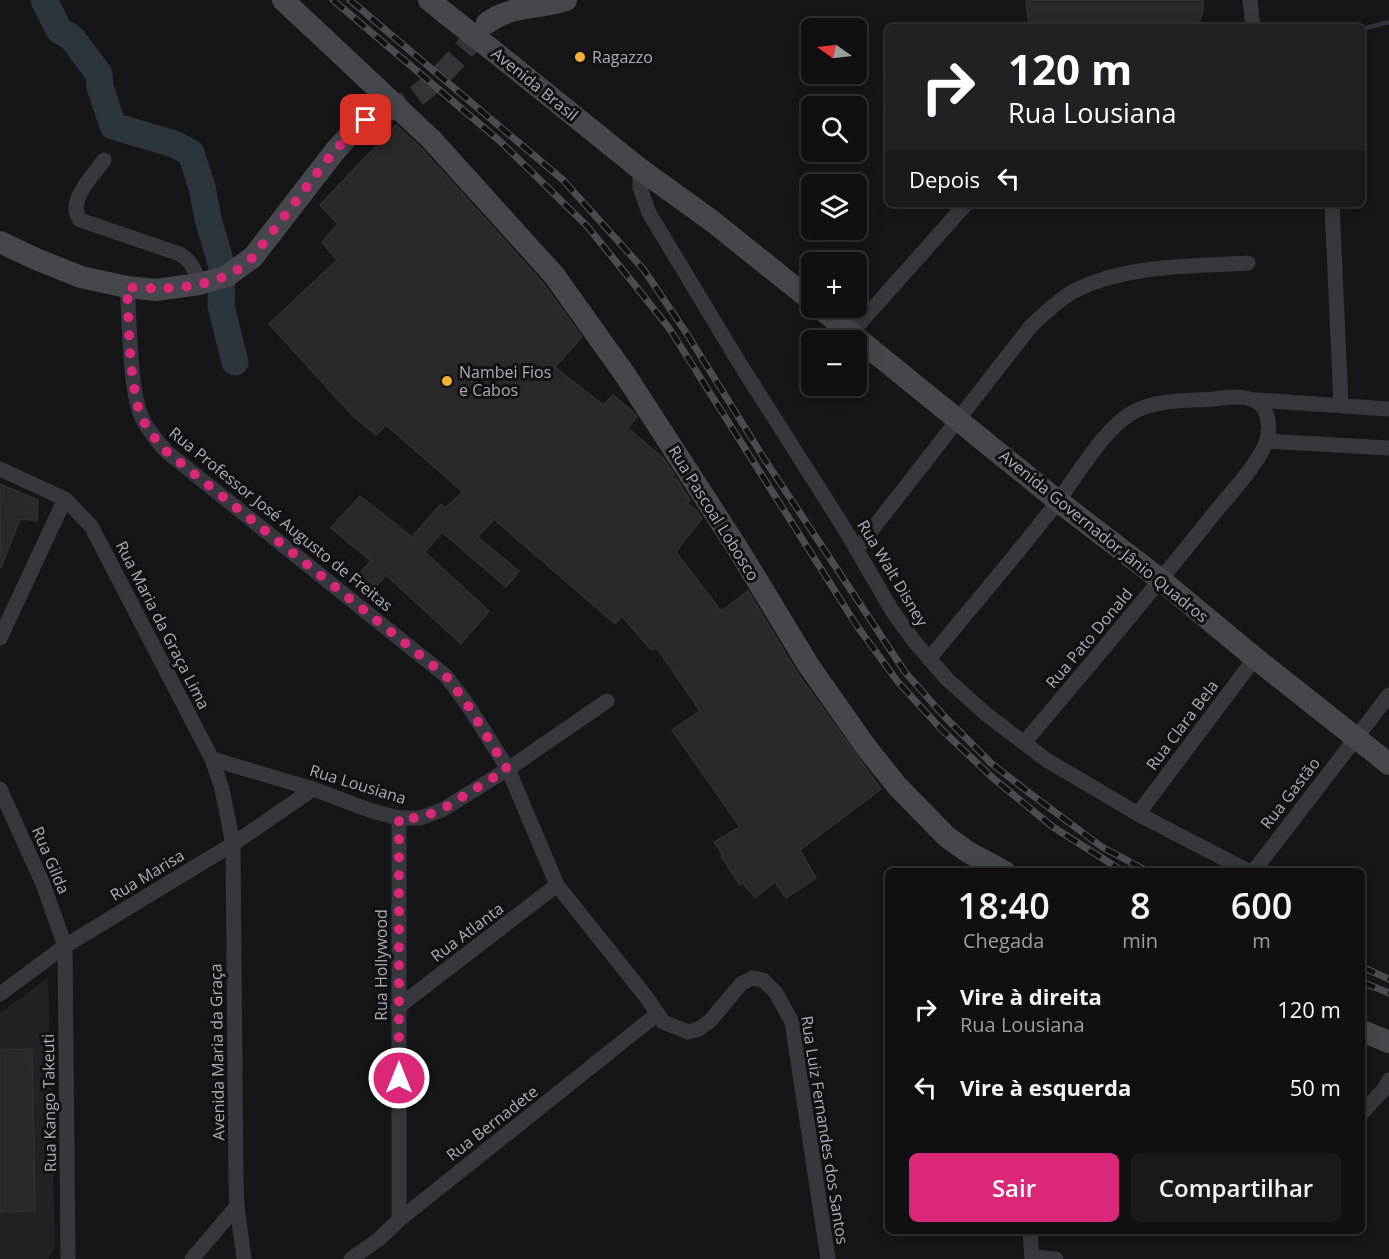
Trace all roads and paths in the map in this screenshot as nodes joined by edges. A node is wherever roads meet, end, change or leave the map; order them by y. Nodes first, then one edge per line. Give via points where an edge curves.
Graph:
1 (283, 0) edge
2 (566, 0) edge
3 (1250, 0) edge
4 (437, 6) edge
5 (487, 23) tunnel mouth
6 (1252, 24) edge
7 (387, 111) tunnel mouth
8 (104, 160) dead end
9 (640, 169) junction
10 (963, 207) edge
11 (1332, 207) edge
12 (0, 242) edge
13 (1248, 263) dead end
14 (202, 283) junction
15 (127, 287) junction
16 (801, 292) edge
17 (832, 318) edge
18 (847, 330) edge
19 (854, 330) edge
20 (867, 346) edge
21 (1257, 400) junction
22 (1341, 405) junction
23 (1389, 409) edge
24 (958, 418) junction
25 (1267, 441) junction
26 (1389, 448) edge
27 (0, 469) edge
28 (64, 499) junction
29 (1058, 501) junction
30 (856, 549) junction
31 (1161, 579) junction
32 (0, 638) edge
33 (1255, 658) junction
34 (929, 659) junction
35 (1389, 696) edge
36 (607, 701) dead end
37 (1356, 737) junction
38 (1024, 742) junction
39 (212, 759) junction
40 (1389, 764) edge
41 (507, 769) junction
42 (0, 789) edge
43 (313, 789) junction
44 (1138, 814) junction
45 (399, 818) junction
46 (233, 844) junction
47 (998, 868) edge
48 (1243, 868) edge
49 (1254, 868) edge
50 (557, 885) junction
51 (65, 946) junction
52 (0, 994) edge
53 (398, 1007) junction
54 (657, 1015) junction
55 (1365, 1032) edge
56 (1389, 1042) edge
57 (1389, 1080) edge
58 (1365, 1110) edge
59 (237, 1206) junction
60 (399, 1220) junction
61 (1030, 1234) edge
62 (1032, 1258) edge
63 (68, 1259) edge
64 (192, 1259) edge
65 (244, 1259) edge
66 (351, 1259) edge
67 (828, 1259) edge
68 (1056, 1259) edge

1 - 47 main road, Rua Pascoal Lobosco, bridge via 432,140 555,275 633,386 809,666 866,747 897,786 947,837
2 - 5 main road via 510,10
3 - 6 street
4 - 9 main road, Avenida Brasil, bridge
7 - 14 main road via 366,120 334,151 253,257 227,276
8 - 14 street via 74,207 80,220 180,254 189,260
9 - 16 main road via 712,220
9 - 30 street, Rua Walt Disney via 640,188 649,213
10 - 19 street
11 - 22 street
12 - 15 main road via 81,277
13 - 24 street via 1138,270 1074,291 1031,326
14 - 15 main road via 156,290
15 - 41 street, Rua Professor José Augusto de Freitas via 134,388 151,435 167,452 446,676
17 - 18 main road, Avenida Governador Jânio Quadros
20 - 24 main road, Avenida Governador Jânio Quadros
21 - 22 street
21 - 25 street via 1269,424
21 - 29 street via 1234,397 1145,406 1117,425
22 - 23 street
24 - 29 main road, Avenida Governador Jânio Quadros
24 - 30 street
25 - 26 street
25 - 31 street, Rua Pato Donald via 1254,463
27 - 28 street, Rua Maria da Graça Lima
28 - 32 street
28 - 39 street, Rua Maria da Graça Lima via 91,526
29 - 31 main road, Avenida Governador Jânio Quadros
29 - 34 street
30 - 34 street, Rua Walt Disney via 903,627
31 - 33 main road, Avenida Governador Jânio Quadros
31 - 38 street, Rua Pato Donald
33 - 37 main road, Avenida Governador Jânio Quadros
33 - 44 street, Rua Clara Bela
34 - 38 street, Rua Walt Disney via 986,714
35 - 37 street, Rua Gastão
36 - 41 street, Rua Lousiana
37 - 40 main road, Avenida Governador Jânio Quadros
37 - 49 street, Rua Gastão
38 - 44 street, Rua Walt Disney via 1045,759
39 - 43 street, Rua Lousiana
39 - 46 street, Rua Maria da Graça Lima
41 - 45 street, Rua Lousiana via 441,810 420,818
41 - 50 street, Rua Professor José Augusto de Freitas
42 - 51 street, Rua Gilda via 43,884
43 - 45 street, Rua Lousiana
43 - 46 street, Rua Marisa
44 - 48 street, Rua Walt Disney
45 - 53 street, Rua Hollywood
46 - 51 street, Rua Marisa
46 - 59 street, Avenida Maria da Graça
50 - 53 street, Rua Atlanta
50 - 54 street, Rua Professor José Augusto de Freitas
51 - 52 street, Rua Marisa
51 - 63 street, Rua Kango Takeuti
53 - 60 street, Rua Hollywood
54 - 60 street, Rua Bernadete
54 - 67 street, Rua Luiz Fernandes dos Santos via 663,1022 688,1032 710,1021 741,984 752,978 764,980 776,993 792,1022
55 - 56 main road
57 - 58 street
59 - 64 street
59 - 65 street, Avenida Maria da Graça
60 - 66 street, Rua Bernadete
61 - 62 street
62 - 68 street

